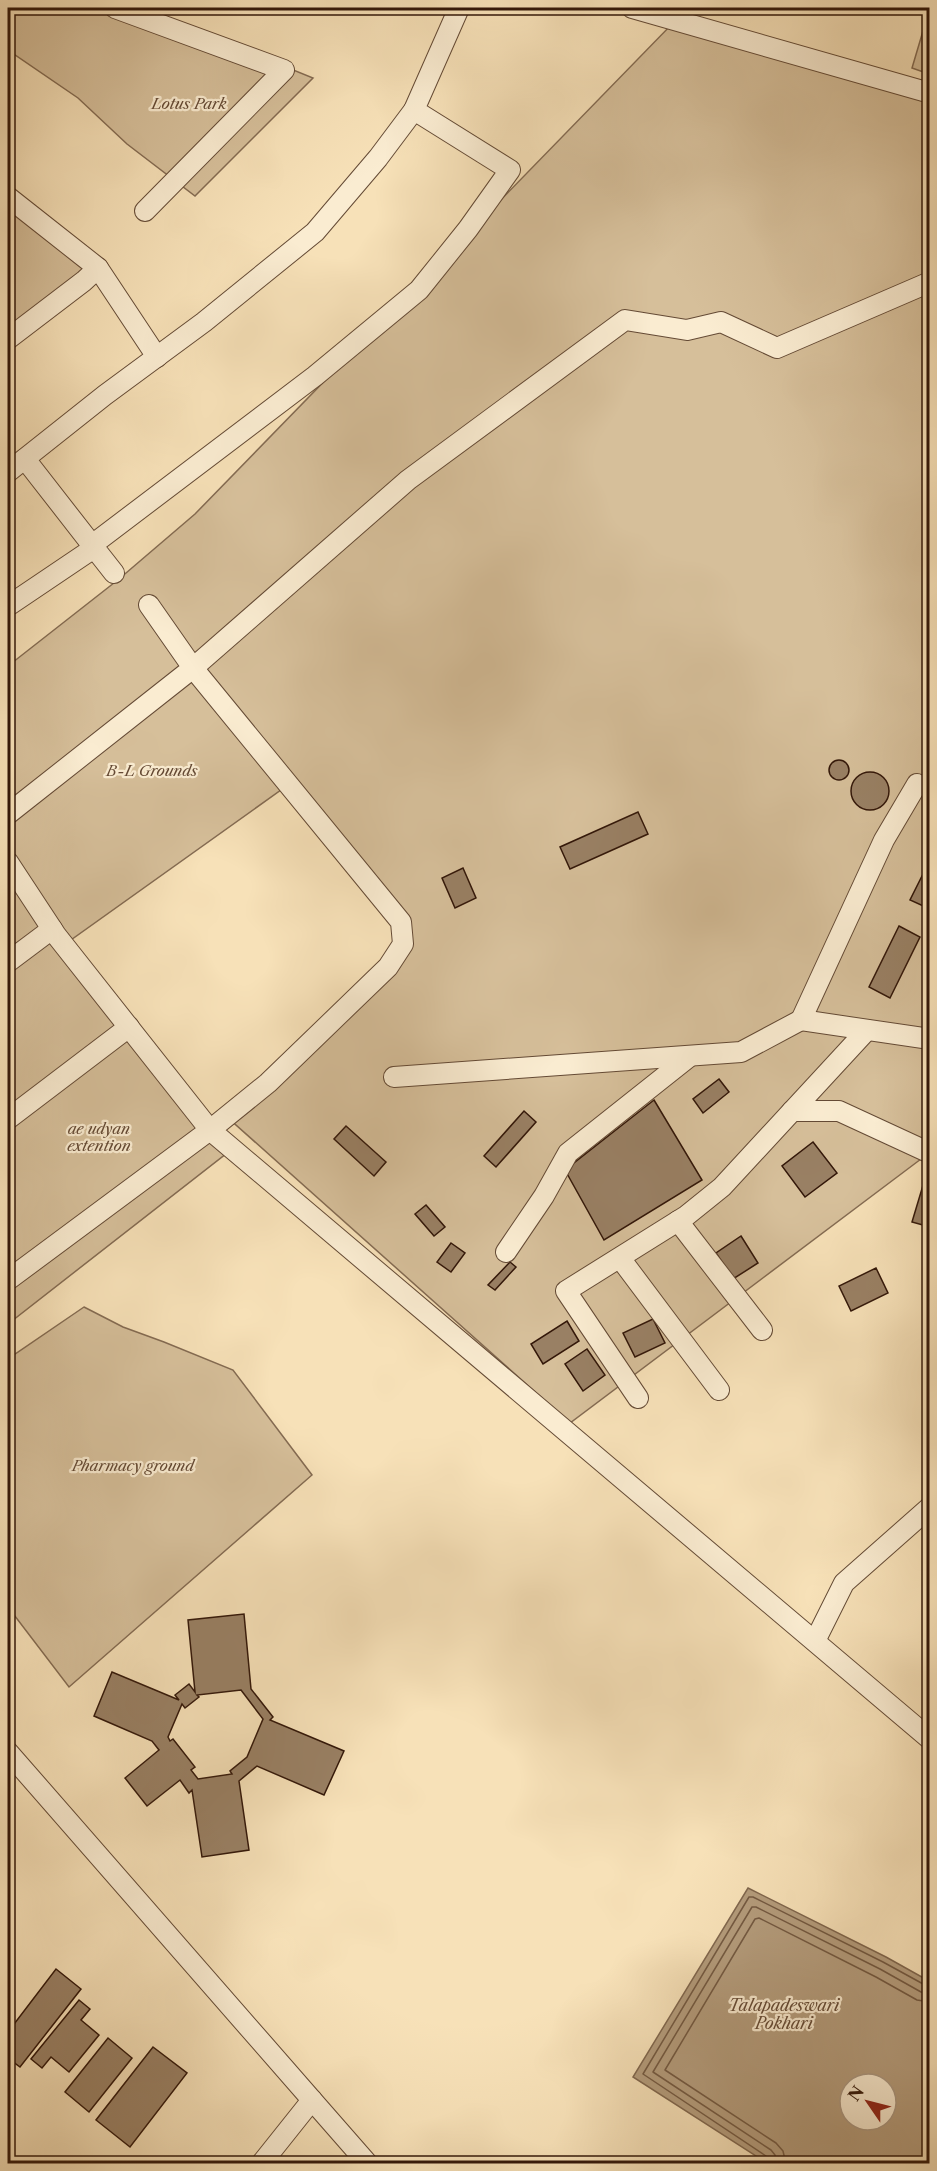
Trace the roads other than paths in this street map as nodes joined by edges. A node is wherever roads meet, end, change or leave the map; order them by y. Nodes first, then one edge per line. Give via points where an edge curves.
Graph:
1 (115, 8) edge
2 (459, 8) edge
3 (632, 8) edge
4 (930, 93) edge
5 (414, 110) junction
6 (8, 197) edge
7 (145, 211) dead end
8 (98, 268) junction
9 (930, 282) edge
10 (8, 339) edge
11 (157, 357) junction
12 (25, 459) junction
13 (8, 472) edge
14 (93, 547) junction
15 (114, 573) dead end
16 (149, 605) dead end
17 (8, 606) edge
18 (193, 668) junction
19 (917, 784) dead end
20 (8, 814) edge
21 (8, 862) edge
22 (52, 929) junction
23 (8, 962) edge
24 (801, 1020) junction
25 (129, 1027) junction
26 (867, 1030) junction
27 (930, 1039) edge
28 (689, 1057) junction
29 (394, 1077) dead end
30 (792, 1111) junction
31 (8, 1119) edge
32 (210, 1130) junction
33 (930, 1153) edge
34 (678, 1221) junction
35 (506, 1252) dead end
36 (621, 1258) junction
37 (8, 1280) edge
38 (762, 1330) dead end
39 (719, 1390) dead end
40 (638, 1398) dead end
41 (930, 1507) edge
42 (815, 1641) junction
43 (930, 1739) edge
44 (8, 1752) edge
45 (312, 2100) junction
46 (261, 2163) edge
47 (368, 2163) edge

1 - 7 street via 284,70
2 - 5 street
3 - 4 street
5 - 11 street via 315,232
5 - 14 street via 510,170 468,230 419,290 315,376
6 - 8 street
8 - 10 street
8 - 11 street
9 - 18 street via 777,348 721,322 687,330 625,320 408,480
11 - 12 street
12 - 13 street
12 - 14 street
14 - 15 street
14 - 17 street
16 - 18 street
18 - 20 street
18 - 32 street via 400,922 404,944 388,967 268,1083
19 - 24 street via 884,840
21 - 22 street
22 - 23 street
22 - 25 street
24 - 26 street
24 - 28 street via 741,1052
25 - 31 street
25 - 32 street
26 - 27 street
26 - 30 street
28 - 29 street
28 - 35 street via 568,1153
30 - 33 street via 839,1111
30 - 34 street via 722,1187
32 - 37 street
32 - 42 street
34 - 36 street
34 - 38 street
36 - 39 street
36 - 40 street via 566,1291
41 - 42 street via 844,1583
42 - 43 street
44 - 45 street
45 - 46 street
45 - 47 street

